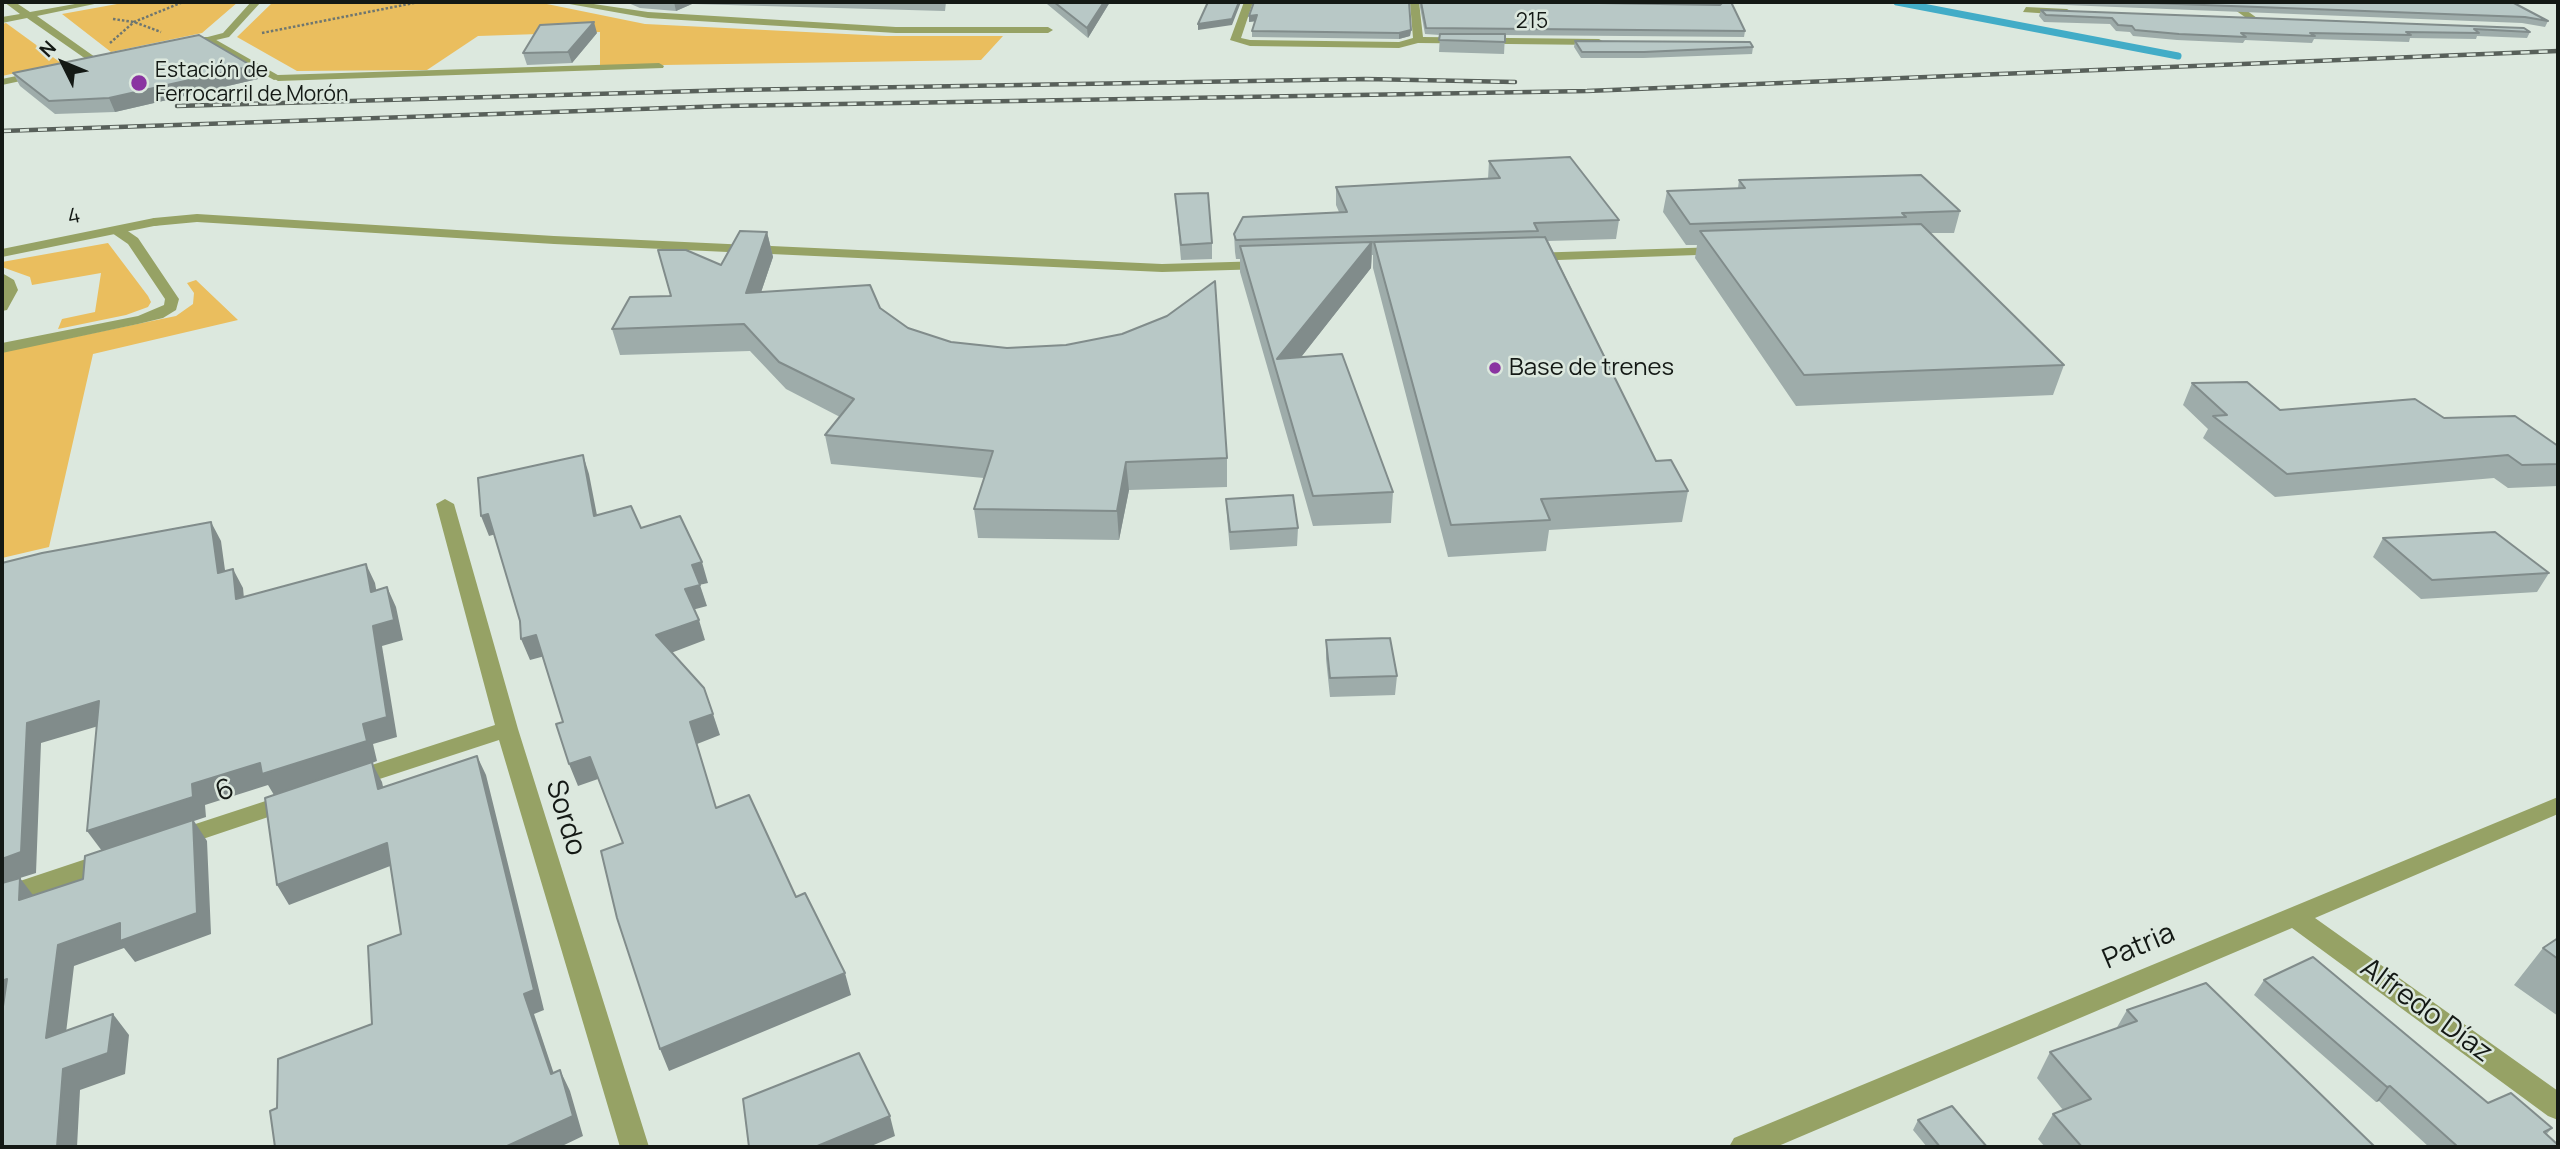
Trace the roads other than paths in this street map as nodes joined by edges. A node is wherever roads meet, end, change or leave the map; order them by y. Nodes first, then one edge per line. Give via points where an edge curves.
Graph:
1 (9, 2) edge
2 (100, 2) edge
3 (256, 2) edge
4 (563, 2) edge
5 (1248, 2) edge
6 (1415, 2) edge
7 (2229, 2) edge
8 (2026, 10) dead end
9 (2082, 12) edge
10 (29, 15) junction
11 (2227, 18) edge
12 (2252, 18) junction
13 (2266, 19) edge
14 (2, 20) edge
15 (1048, 30) dead end
16 (1418, 40) junction
17 (210, 41) junction
18 (1606, 42) edge
19 (173, 47) edge
20 (109, 60) edge
21 (97, 62) junction
22 (83, 65) edge
23 (659, 66) dead end
24 (56, 71) edge
25 (2, 82) edge
26 (117, 230) junction
27 (1741, 251) edge
28 (2, 253) edge
29 (1521, 257) edge
30 (1286, 264) edge
31 (2, 277) edge
32 (2, 307) edge
33 (2, 348) edge
34 (444, 504) dead end
35 (507, 729) junction
36 (2558, 805) edge
37 (157, 845) edge
38 (131, 853) edge
39 (2, 897) edge
40 (2294, 916) junction
41 (2558, 1107) edge
42 (635, 1147) edge
43 (1744, 1147) edge

1 - 10 street
2 - 10 street
3 - 17 street via 226,36
4 - 15 street via 648,15 896,30
5 - 16 street, 215 via 1235,40 1399,45
6 - 16 street
7 - 12 street
8 - 9 street
10 - 14 street
10 - 21 street
11 - 12 street
12 - 13 street
16 - 18 street, 215
17 - 19 street
17 - 23 street via 278,78
20 - 21 street
21 - 22 street
24 - 25 street
26 - 28 street, 4
26 - 30 street, 4 via 197,218 1162,268
26 - 33 street via 133,241 172,299 171,307 138,320
27 - 29 street
31 - 32 street via 10,290
34 - 35 street, Sordo
35 - 37 street, 6
35 - 42 street, Sordo
36 - 40 street, Patria
38 - 39 street
40 - 41 street, Alfredo Díaz
40 - 43 street, Patria

